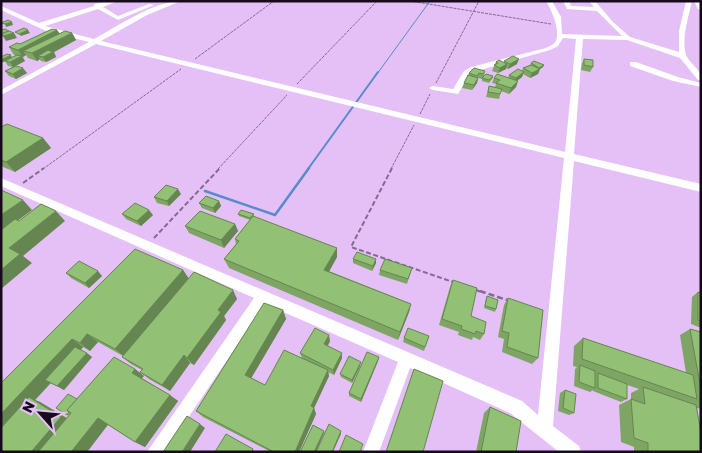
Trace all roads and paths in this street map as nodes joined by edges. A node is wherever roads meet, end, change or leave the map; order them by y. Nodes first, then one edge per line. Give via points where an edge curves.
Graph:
1 (90, 1) edge
2 (114, 1) edge
3 (158, 1) edge
4 (178, 1) edge
5 (274, 1) edge
6 (377, 1) edge
7 (410, 1) edge
8 (479, 1) edge
9 (549, 1) edge
10 (566, 1) edge
11 (592, 1) edge
12 (689, 1) edge
13 (698, 1) edge
14 (98, 6) junction
15 (701, 7) edge
16 (1, 8) edge
17 (597, 9) junction
18 (474, 12) junction
19 (21, 18) junction
20 (8, 22) edge
21 (557, 25) junction
22 (38, 26) junction
23 (559, 36) junction
24 (580, 37) junction
25 (628, 38) junction
26 (95, 42) junction
27 (683, 56) junction
28 (188, 64) junction
29 (633, 64) dead end
30 (661, 74) junction
31 (701, 78) edge
32 (654, 84) dead end
33 (701, 86) edge
34 (433, 88) junction
35 (292, 89) junction
36 (1, 93) edge
37 (417, 120) junction
38 (568, 156) junction
39 (1, 182) edge
40 (16, 188) junction
41 (701, 188) edge
42 (142, 249) junction
43 (453, 282) edge
44 (472, 288) edge
45 (263, 296) junction
46 (509, 301) edge
47 (406, 359) junction
48 (545, 428) junction
49 (155, 452) edge
50 (371, 452) edge
51 (573, 452) edge

1 - 14 street
2 - 14 street
3 - 14 street via 118,18
4 - 26 street via 145,14
5 - 28 path
6 - 35 path
7 - 18 path
8 - 18 path
9 - 21 street via 556,12
10 - 17 street via 569,8
11 - 17 street
12 - 27 street via 682,31
13 - 15 highway
14 - 22 street
16 - 19 street
17 - 25 street
18 - 21 path
18 - 34 path
19 - 20 street
19 - 22 street
21 - 23 street
22 - 26 street
23 - 24 street
23 - 34 street via 556,45 548,49 470,71 455,92
24 - 25 street
24 - 38 street
25 - 27 street
26 - 28 street
26 - 36 street
27 - 31 street
28 - 35 street
28 - 40 path
29 - 30 street
30 - 32 street
30 - 33 street
34 - 37 path
35 - 37 street
35 - 42 path
37 - 38 street
37 - 43 path via 351,247
38 - 41 street
38 - 48 street
39 - 40 street
40 - 42 street via 47,206
42 - 45 street
44 - 46 path
45 - 47 street
45 - 49 street
47 - 48 street via 516,407
47 - 50 street
48 - 51 street

